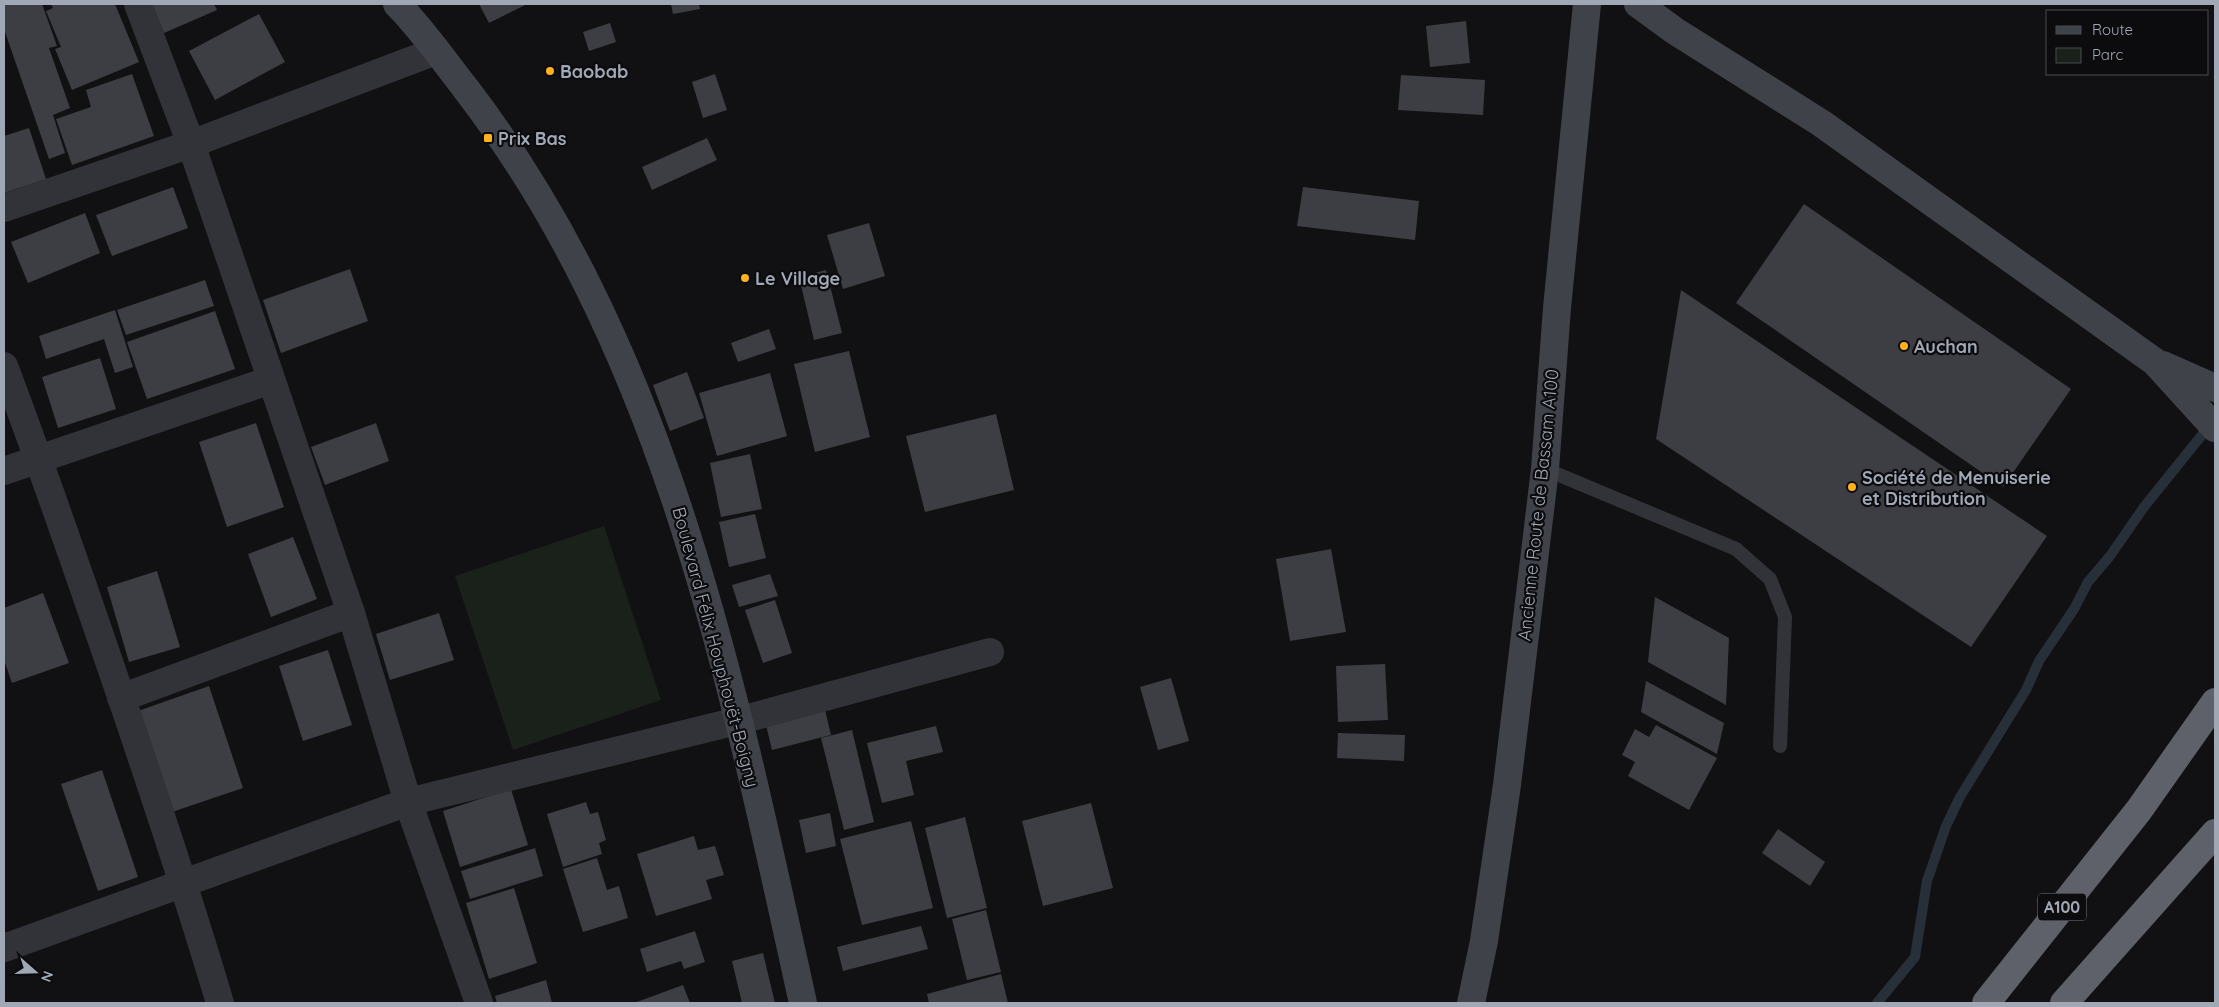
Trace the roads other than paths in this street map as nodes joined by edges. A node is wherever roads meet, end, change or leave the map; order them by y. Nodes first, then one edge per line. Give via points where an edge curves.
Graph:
1 (138, 4) edge
2 (397, 4) edge
3 (1587, 4) edge
4 (1638, 4) edge
5 (436, 51) junction
6 (191, 144) junction
7 (4, 208) edge
8 (2155, 362) junction
9 (4, 366) edge
10 (271, 380) junction
11 (2215, 388) edge
12 (2215, 428) edge
13 (39, 459) junction
14 (1545, 469) junction
15 (4, 470) edge
16 (351, 613) junction
17 (990, 652) dead end
18 (121, 698) junction
19 (2215, 702) edge
20 (738, 721) junction
21 (1780, 746) dead end
22 (408, 802) junction
23 (2215, 833) edge
24 (184, 882) junction
25 (4, 948) edge
26 (220, 1003) edge
27 (479, 1003) edge
28 (803, 1003) edge
29 (1470, 1003) edge
30 (1986, 1003) edge
31 (2064, 1003) edge

1 - 6 street
2 - 5 street, Boulevard Félix Houphouët-Boigny
3 - 14 street, Ancienne Route de Bassam A100
4 - 8 street via 1675,32 1821,123
5 - 6 street
5 - 20 street, Boulevard Félix Houphouët-Boigny via 485,114 528,179 610,331 640,400 677,502
6 - 7 street
6 - 10 street
8 - 11 street
8 - 12 street
9 - 13 street
10 - 13 street
10 - 16 street
13 - 15 street
13 - 18 street
14 - 21 lane via 1736,549 1770,579 1785,617
14 - 29 street, Ancienne Route de Bassam A100 via 1507,785 1484,940
16 - 18 street
16 - 22 street
17 - 20 street
18 - 24 street
19 - 30 highway, A100 via 2139,810
20 - 22 street
20 - 28 street, Boulevard Félix Houphouët-Boigny
22 - 24 street
22 - 27 street
23 - 31 highway
24 - 25 street
24 - 26 street

